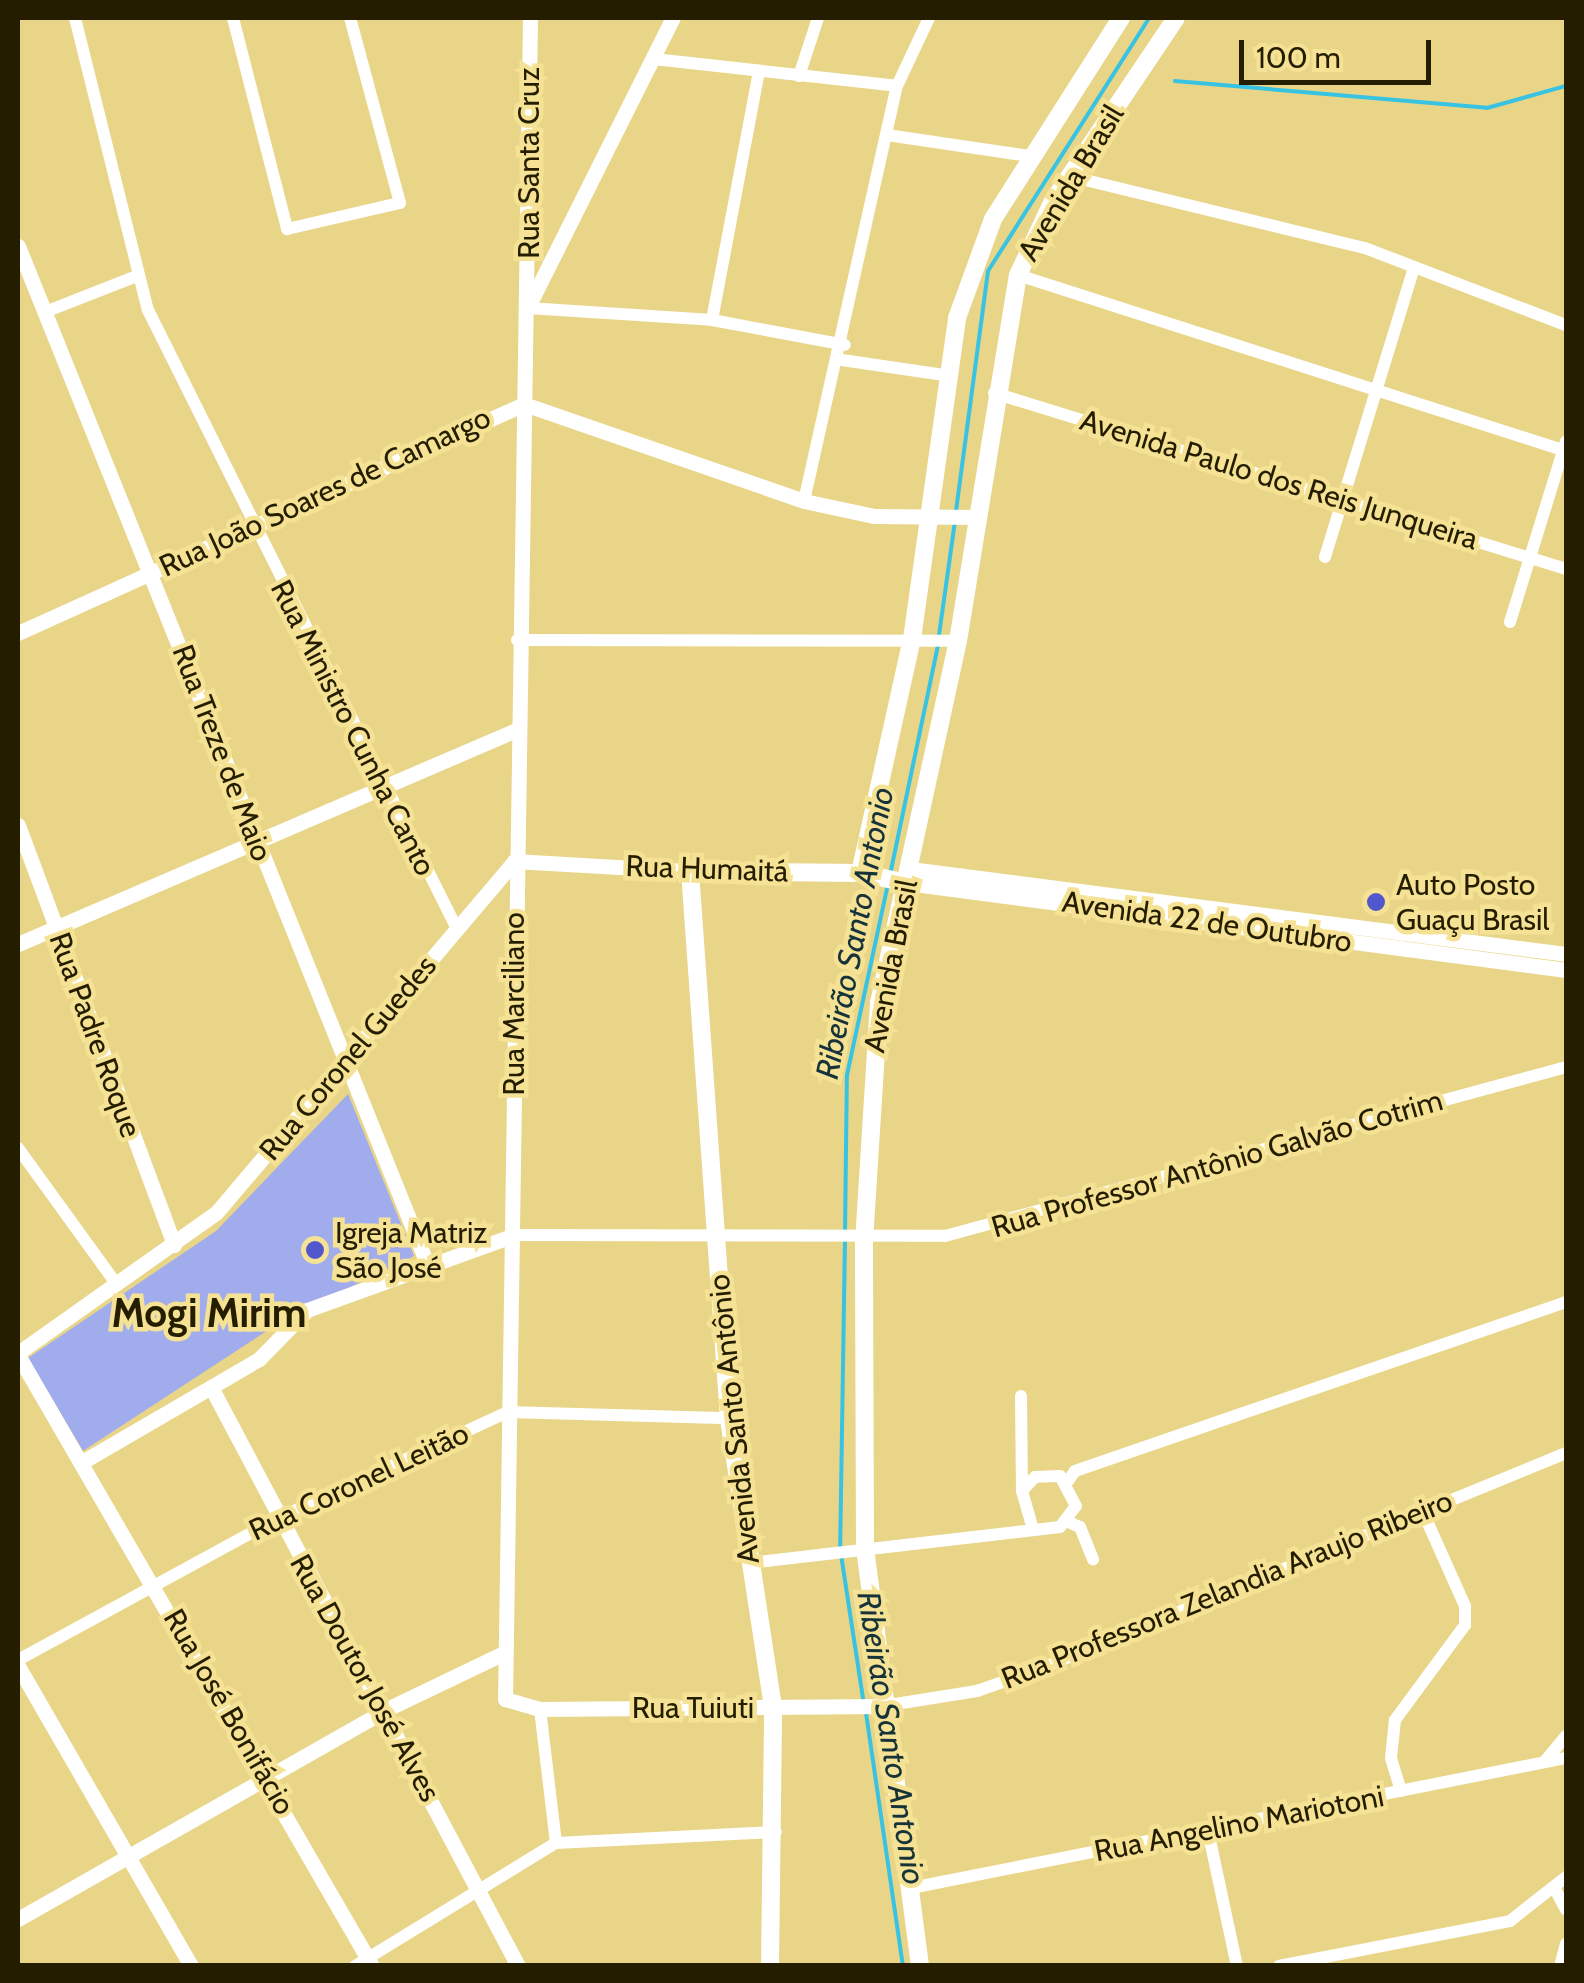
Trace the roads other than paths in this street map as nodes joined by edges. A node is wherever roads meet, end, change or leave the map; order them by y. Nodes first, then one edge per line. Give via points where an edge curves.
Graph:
1 (75, 18) edge
2 (233, 18) edge
3 (350, 18) edge
4 (530, 18) edge
5 (673, 18) edge
6 (818, 18) edge
7 (929, 18) edge
8 (1121, 18) edge
9 (1176, 18) edge
10 (654, 59) junction
11 (760, 72) junction
12 (800, 76) junction
13 (898, 86) junction
14 (887, 135) junction
15 (1030, 156) junction
16 (1069, 176) junction
17 (18, 246) edge
18 (1414, 268) junction
19 (1018, 275) junction
20 (137, 276) junction
21 (528, 308) junction
22 (45, 312) junction
23 (712, 320) junction
24 (1566, 324) edge
25 (843, 352) junction
26 (944, 375) junction
27 (992, 392) junction
28 (1378, 394) junction
29 (524, 404) junction
30 (1566, 447) edge
31 (1345, 498) junction
32 (804, 501) junction
33 (934, 517) junction
34 (970, 517) junction
35 (251, 526) junction
36 (1325, 556) dead end
37 (1531, 558) junction
38 (1566, 569) edge
39 (152, 572) junction
40 (1510, 622) dead end
41 (18, 633) edge
42 (518, 640) junction
43 (919, 640) junction
44 (953, 641) junction
45 (516, 730) junction
46 (380, 789) junction
47 (18, 825) edge
48 (258, 846) junction
49 (514, 861) junction
50 (690, 870) junction
51 (867, 873) junction
52 (903, 876) junction
53 (55, 928) junction
54 (457, 929) junction
55 (18, 944) edge
56 (1566, 954) edge
57 (1566, 970) edge
58 (346, 1062) junction
59 (1566, 1068) edge
60 (18, 1148) edge
61 (514, 1235) junction
62 (716, 1239) junction
63 (858, 1242) junction
64 (174, 1245) junction
65 (426, 1261) junction
66 (117, 1286) junction
67 (1566, 1302) edge
68 (18, 1354) edge
69 (212, 1389) junction
70 (1021, 1396) dead end
71 (508, 1412) junction
72 (729, 1418) junction
73 (1565, 1458) edge
74 (82, 1462) junction
75 (1068, 1481) junction
76 (1022, 1491) junction
77 (1423, 1512) junction
78 (277, 1518) junction
79 (1068, 1522) junction
80 (1032, 1525) junction
81 (858, 1547) junction
82 (1093, 1559) dead end
83 (749, 1564) junction
84 (155, 1585) junction
85 (502, 1654) junction
86 (18, 1663) edge
87 (505, 1699) joint
88 (877, 1706) junction
89 (773, 1707) junction
90 (386, 1709) junction
91 (540, 1709) junction
92 (1566, 1736) edge
93 (1566, 1758) edge
94 (1545, 1761) junction
95 (268, 1778) junction
96 (1401, 1790) junction
97 (1208, 1831) junction
98 (776, 1832) junction
99 (556, 1843) junction
100 (128, 1855) junction
101 (1566, 1878) edge
102 (910, 1888) junction
103 (1556, 1891) junction
104 (480, 1896) junction
105 (1566, 1910) edge
106 (18, 1919) edge
107 (1566, 1944) edge
108 (365, 1963) edge
109 (191, 1966) edge
110 (518, 1966) edge
111 (770, 1966) edge
112 (920, 1966) edge
113 (1237, 1966) edge
114 (1279, 1966) edge
115 (1560, 1966) edge

1 - 20 street, Rua Ministro Cunha Canto
2 - 3 street via 287,229 400,203
4 - 21 street, Rua Santa Cruz
5 - 10 street
6 - 12 street
7 - 13 street
8 - 15 main road, Avenida Brasil
9 - 16 main road, Avenida Brasil
10 - 11 street
10 - 21 street
11 - 12 street
11 - 23 street
12 - 13 street
13 - 14 street
14 - 15 street
14 - 25 street
15 - 26 main road, Avenida Brasil via 983,240
16 - 18 street
16 - 19 main road, Avenida Brasil
17 - 22 street, Rua Treze de Maio
18 - 24 street
18 - 28 street
19 - 27 main road, Avenida Brasil
19 - 28 street
20 - 22 street
20 - 35 street, Rua Ministro Cunha Canto
21 - 23 street
21 - 29 street, Rua Marciliano
22 - 39 street, Rua Treze de Maio
23 - 25 street
25 - 26 street
25 - 32 street
26 - 33 main road, Avenida Brasil
27 - 31 street, Avenida Paulo dos Reis Junqueira
27 - 34 main road, Avenida Brasil
28 - 30 street
28 - 31 street
29 - 32 street, Rua João Soares de Camargo
29 - 35 street, Rua João Soares de Camargo
29 - 42 street, Rua Marciliano
30 - 37 street
31 - 36 street
31 - 37 street, Avenida Paulo dos Reis Junqueira
32 - 33 street, Rua João Soares de Camargo
33 - 34 street, Rua João Soares de Camargo
33 - 43 main road, Avenida Brasil
34 - 44 main road, Avenida Brasil
35 - 39 street, Rua João Soares de Camargo
35 - 46 street, Rua Ministro Cunha Canto
37 - 38 street, Avenida Paulo dos Reis Junqueira
37 - 40 street
39 - 41 street, Rua João Soares de Camargo
39 - 48 street, Rua Treze de Maio
42 - 43 street
42 - 45 street, Rua Marciliano
43 - 44 street
43 - 51 main road, Avenida Brasil
44 - 52 main road, Avenida Brasil
45 - 46 street
45 - 49 street, Rua Marciliano
46 - 48 street
46 - 54 street, Rua Ministro Cunha Canto
47 - 53 street, Rua Padre Roque
48 - 53 street
48 - 58 street, Rua Treze de Maio
49 - 50 street, Rua Humaitá
49 - 54 street, Rua Coronel Guedes
49 - 61 street, Rua Marciliano
50 - 51 main road, Rua Humaitá
50 - 62 main road, Avenida Santo Antônio
51 - 52 main road, Rua Humaitá
52 - 56 street, Avenida 22 de Outubro
52 - 57 street, Avenida 22 de Outubro
52 - 63 main road, Avenida Brasil via 869,1085
53 - 55 street
53 - 64 street, Rua Padre Roque
54 - 58 street, Rua Coronel Guedes
58 - 64 street, Rua Coronel Guedes via 216,1213
58 - 65 street, Rua Treze de Maio
59 - 63 street, Rua Professor Antônio Galvão Cotrim via 1010,1225
60 - 66 street
61 - 62 street, Rua Professor Antônio Galvão Cotrim
61 - 65 street
61 - 71 street, Rua Marciliano
62 - 63 street, Rua Professor Antônio Galvão Cotrim
62 - 72 main road, Avenida Santo Antônio
63 - 81 main road, Avenida Brasil
64 - 66 street, Rua Coronel Guedes
65 - 69 street via 308,1310
66 - 68 street, Rua Coronel Guedes
67 - 75 street via 1075,1471
68 - 74 street, Rua José Bonifácio
69 - 74 street
69 - 78 street, Rua Doutor José Alves
70 - 76 street
71 - 72 street, Rua Coronel Leitão
71 - 78 street, Rua Coronel Leitão
71 - 85 street, Rua Marciliano
72 - 83 main road, Avenida Santo Antônio
73 - 77 street, Rua Professora Zelandia Araujo Ribeiro
74 - 84 street, Rua José Bonifácio
75 - 76 street via 1043,1474
75 - 79 street via 1076,1506
76 - 80 street
77 - 88 street, Rua Professora Zelandia Araujo Ribeiro via 1028,1673
77 - 96 street via 1466,1606 1465,1625 1394,1720 1391,1758
78 - 84 street, Rua Coronel Leitão
78 - 90 street, Rua Doutor José Alves
79 - 80 street
79 - 82 street via 1080,1527
80 - 81 street
81 - 83 street
81 - 88 main road, Avenida Brasil
83 - 89 main road, Avenida Santo Antônio
84 - 86 street, Rua Coronel Leitão
84 - 95 street, Rua José Bonifácio
85 - 87 street, Rua Marciliano
85 - 90 street
86 - 100 street
87 - 91 street, Rua Tuiuti
88 - 89 street, Rua Tuiuti
88 - 102 main road, Avenida Brasil
89 - 91 street, Rua Tuiuti
89 - 98 main road, Avenida Santo Antônio
90 - 95 street
90 - 104 street, Rua Doutor José Alves
91 - 99 street
92 - 94 street
93 - 94 street, Rua Angelino Mariotoni
94 - 96 street, Rua Angelino Mariotoni
95 - 100 street
95 - 108 street, Rua José Bonifácio
96 - 97 street, Rua Angelino Mariotoni
97 - 102 street, Rua Angelino Mariotoni
97 - 113 street
98 - 99 street
98 - 111 main road, Avenida Santo Antônio
99 - 104 street
100 - 106 street
100 - 109 street
101 - 103 street
102 - 112 main road, Avenida Brasil
103 - 105 street
103 - 114 street via 1510,1921
104 - 108 street
104 - 110 street, Rua Doutor José Alves
107 - 115 street

